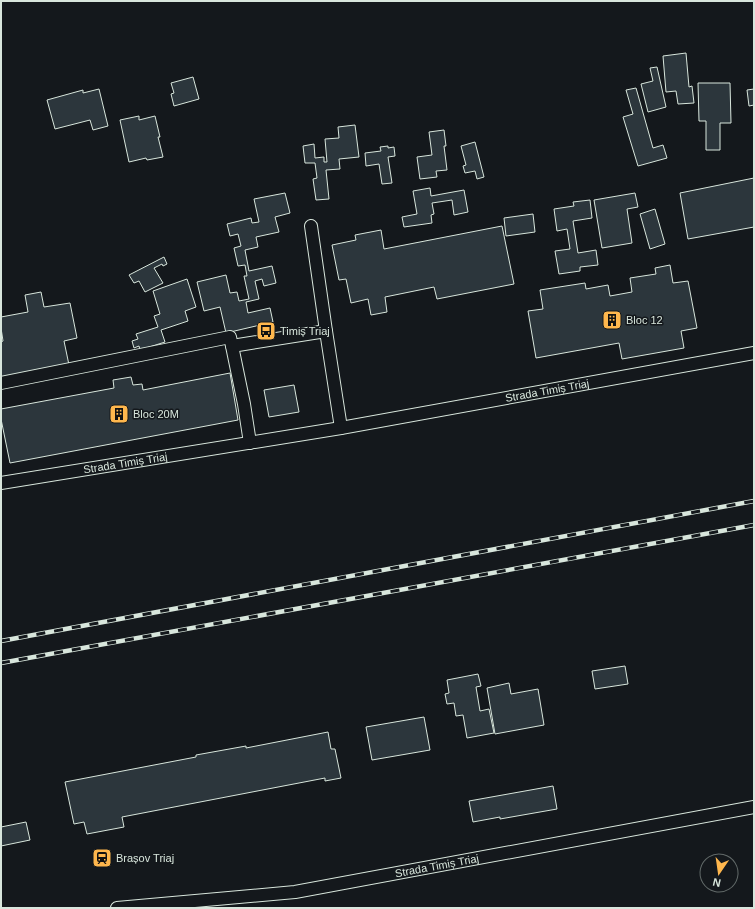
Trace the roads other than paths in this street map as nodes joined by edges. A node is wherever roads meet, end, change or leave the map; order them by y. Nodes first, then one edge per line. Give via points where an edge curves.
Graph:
1 (310, 226) dead end
2 (326, 331) junction
3 (232, 346) junction
4 (754, 353) edge
5 (1, 383) edge
6 (341, 428) junction
7 (250, 443) junction
8 (1, 483) edge
9 (754, 807) edge
10 (117, 908) edge

1 - 2 lane
2 - 3 lane
2 - 6 lane
3 - 5 lane via 230,337
3 - 7 lane
4 - 6 lane, Strada Timiș Triaj
6 - 7 lane, Strada Timiș Triaj
7 - 8 lane, Strada Timiș Triaj
9 - 10 lane, Strada Timiș Triaj via 295,892

